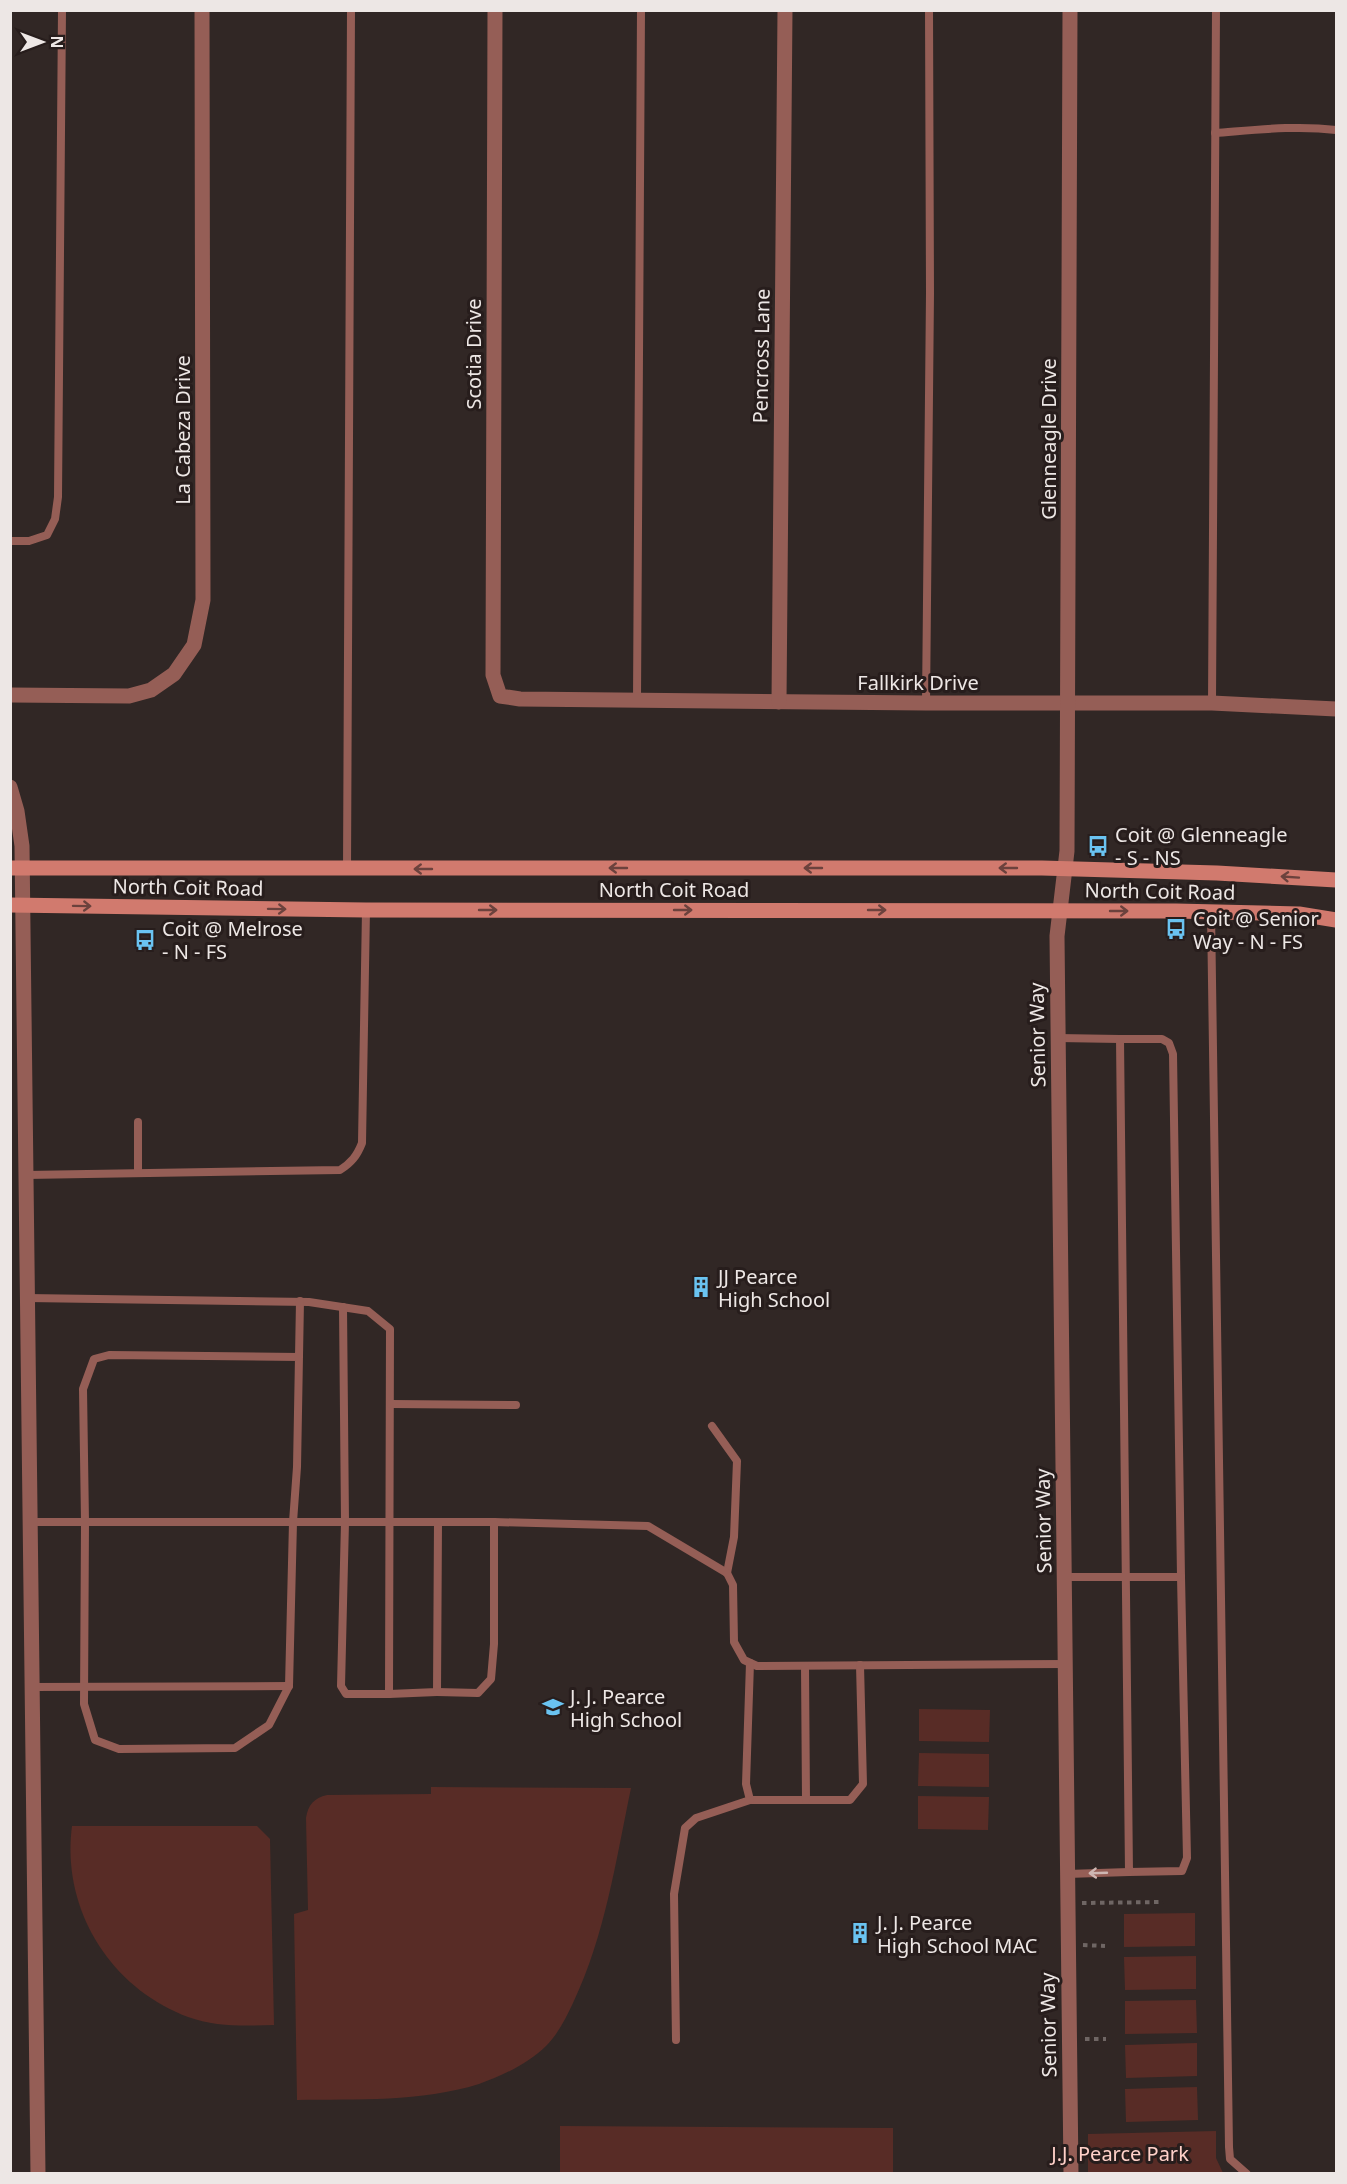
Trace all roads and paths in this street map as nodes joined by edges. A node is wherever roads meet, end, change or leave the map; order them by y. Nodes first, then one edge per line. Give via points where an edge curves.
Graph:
1 (62, 10) edge
2 (202, 10) edge
3 (351, 10) edge
4 (495, 10) edge
5 (641, 10) edge
6 (785, 10) edge
7 (929, 10) edge
8 (1070, 10) edge
9 (1216, 10) edge
10 (1336, 130) edge
11 (1215, 133) junction
12 (10, 541) edge
13 (10, 695) edge
14 (500, 696) joint
15 (637, 700) junction
16 (779, 702) junction
17 (1068, 702) junction
18 (926, 703) junction
19 (1212, 703) junction
20 (1336, 709) edge
21 (10, 787) edge
22 (16, 868) edge
23 (1066, 868) junction
24 (347, 869) junction
25 (1336, 880) edge
26 (17, 905) edge
27 (366, 910) junction
28 (1061, 911) junction
29 (1211, 912) junction
30 (1336, 920) edge
31 (1058, 1038) junction
32 (1120, 1039) junction
33 (138, 1122) dead end
34 (138, 1173) junction
35 (26, 1175) junction
36 (27, 1298) junction
37 (300, 1301) junction
38 (343, 1307) junction
39 (299, 1357) junction
40 (391, 1404) junction
41 (516, 1406) dead end
42 (712, 1426) dead end
43 (30, 1522) junction
44 (86, 1522) junction
45 (293, 1522) junction
46 (345, 1522) junction
47 (391, 1522) junction
48 (438, 1522) junction
49 (494, 1522) junction
50 (727, 1573) junction
51 (1065, 1577) junction
52 (1125, 1577) junction
53 (1181, 1577) junction
54 (750, 1663) junction
55 (1066, 1664) junction
56 (860, 1665) junction
57 (805, 1666) junction
58 (85, 1686) junction
59 (289, 1686) junction
60 (32, 1687) junction
61 (437, 1692) junction
62 (389, 1694) junction
63 (750, 1800) junction
64 (806, 1800) junction
65 (1129, 1872) junction
66 (1067, 1874) junction
67 (1163, 1902) dead end
68 (1082, 1903) dead end
69 (1082, 1945) dead end
70 (1105, 1946) dead end
71 (1083, 2039) dead end
72 (1106, 2039) dead end
73 (676, 2040) dead end
74 (38, 2174) edge
75 (1071, 2174) edge
76 (1247, 2174) edge

1 - 12 lane via 58,497 55,519 47,535 29,542
2 - 13 street, La Cabeza Drive via 203,600 194,645 174,674 151,690 129,696
3 - 24 lane
4 - 14 street, Scotia Drive via 493,675
5 - 15 lane
6 - 16 street, Pencross Lane
7 - 18 lane
8 - 17 street, Glenneagle Drive
9 - 11 lane
10 - 11 lane
11 - 19 lane
14 - 15 street, Fallkirk Drive
15 - 16 street, Fallkirk Drive
16 - 18 street, Fallkirk Drive
17 - 18 street, Fallkirk Drive
17 - 19 street, Fallkirk Drive
17 - 23 street, Glenneagle Drive
19 - 20 street, Fallkirk Drive
21 - 22 street via 21,830
22 - 24 main road, North Coit Road
22 - 26 street
23 -> 24 main road, North Coit Road
25 -> 23 main road, North Coit Road
23 - 28 street, Senior Way
26 -> 27 main road, North Coit Road
26 - 35 street
27 -> 28 main road, North Coit Road
27 - 34 lane via 362,1143 350,1164 340,1170
28 -> 29 main road, North Coit Road
28 - 31 street, Senior Way via 1057,936
29 - 30 main road, North Coit Road via 1299,914
29 - 76 lane via 1229,2147 1230,2159
31 - 32 lane
31 - 51 street, Senior Way
32 - 52 lane
32 - 53 lane via 1162,1039 1169,1043 1173,1054
33 - 34 lane
34 - 35 lane
35 - 36 street
36 - 37 lane
36 - 43 street
37 - 38 lane
37 - 39 lane
38 - 40 lane via 368,1311 390,1329
38 - 46 lane
39 - 44 lane via 109,1355 94,1359 83,1389
39 - 45 lane
40 - 41 lane
40 - 47 lane
42 - 50 lane via 737,1461 734,1537
43 - 44 lane
43 - 60 street
44 - 45 lane
44 - 58 lane
45 - 46 lane
45 - 59 lane
46 - 47 lane
46 - 62 lane via 341,1686 346,1694
47 - 48 lane
47 - 62 lane
48 - 49 lane
48 - 61 lane
49 - 50 lane via 648,1526
49 - 61 lane via 491,1679 478,1693
50 - 54 lane via 733,1585 734,1642
51 - 52 lane
51 - 55 street, Senior Way
52 - 53 lane
52 - 65 lane
53 - 65 lane via 1187,1858 1182,1872
54 - 57 lane
54 - 63 lane via 746,1784
55 - 56 lane
55 - 66 street, Senior Way
56 - 57 lane
56 - 64 lane via 862,1784 850,1800
57 - 64 lane
58 - 59 lane
58 - 59 lane via 84,1704 95,1740 119,1749 235,1748 269,1725
58 - 60 lane
60 - 74 street
61 - 62 lane
63 - 64 lane
63 - 73 lane via 696,1818 685,1828 674,1894
65 -> 66 lane
66 - 75 street, Senior Way
67 - 68 path
69 - 70 path
71 - 72 path

